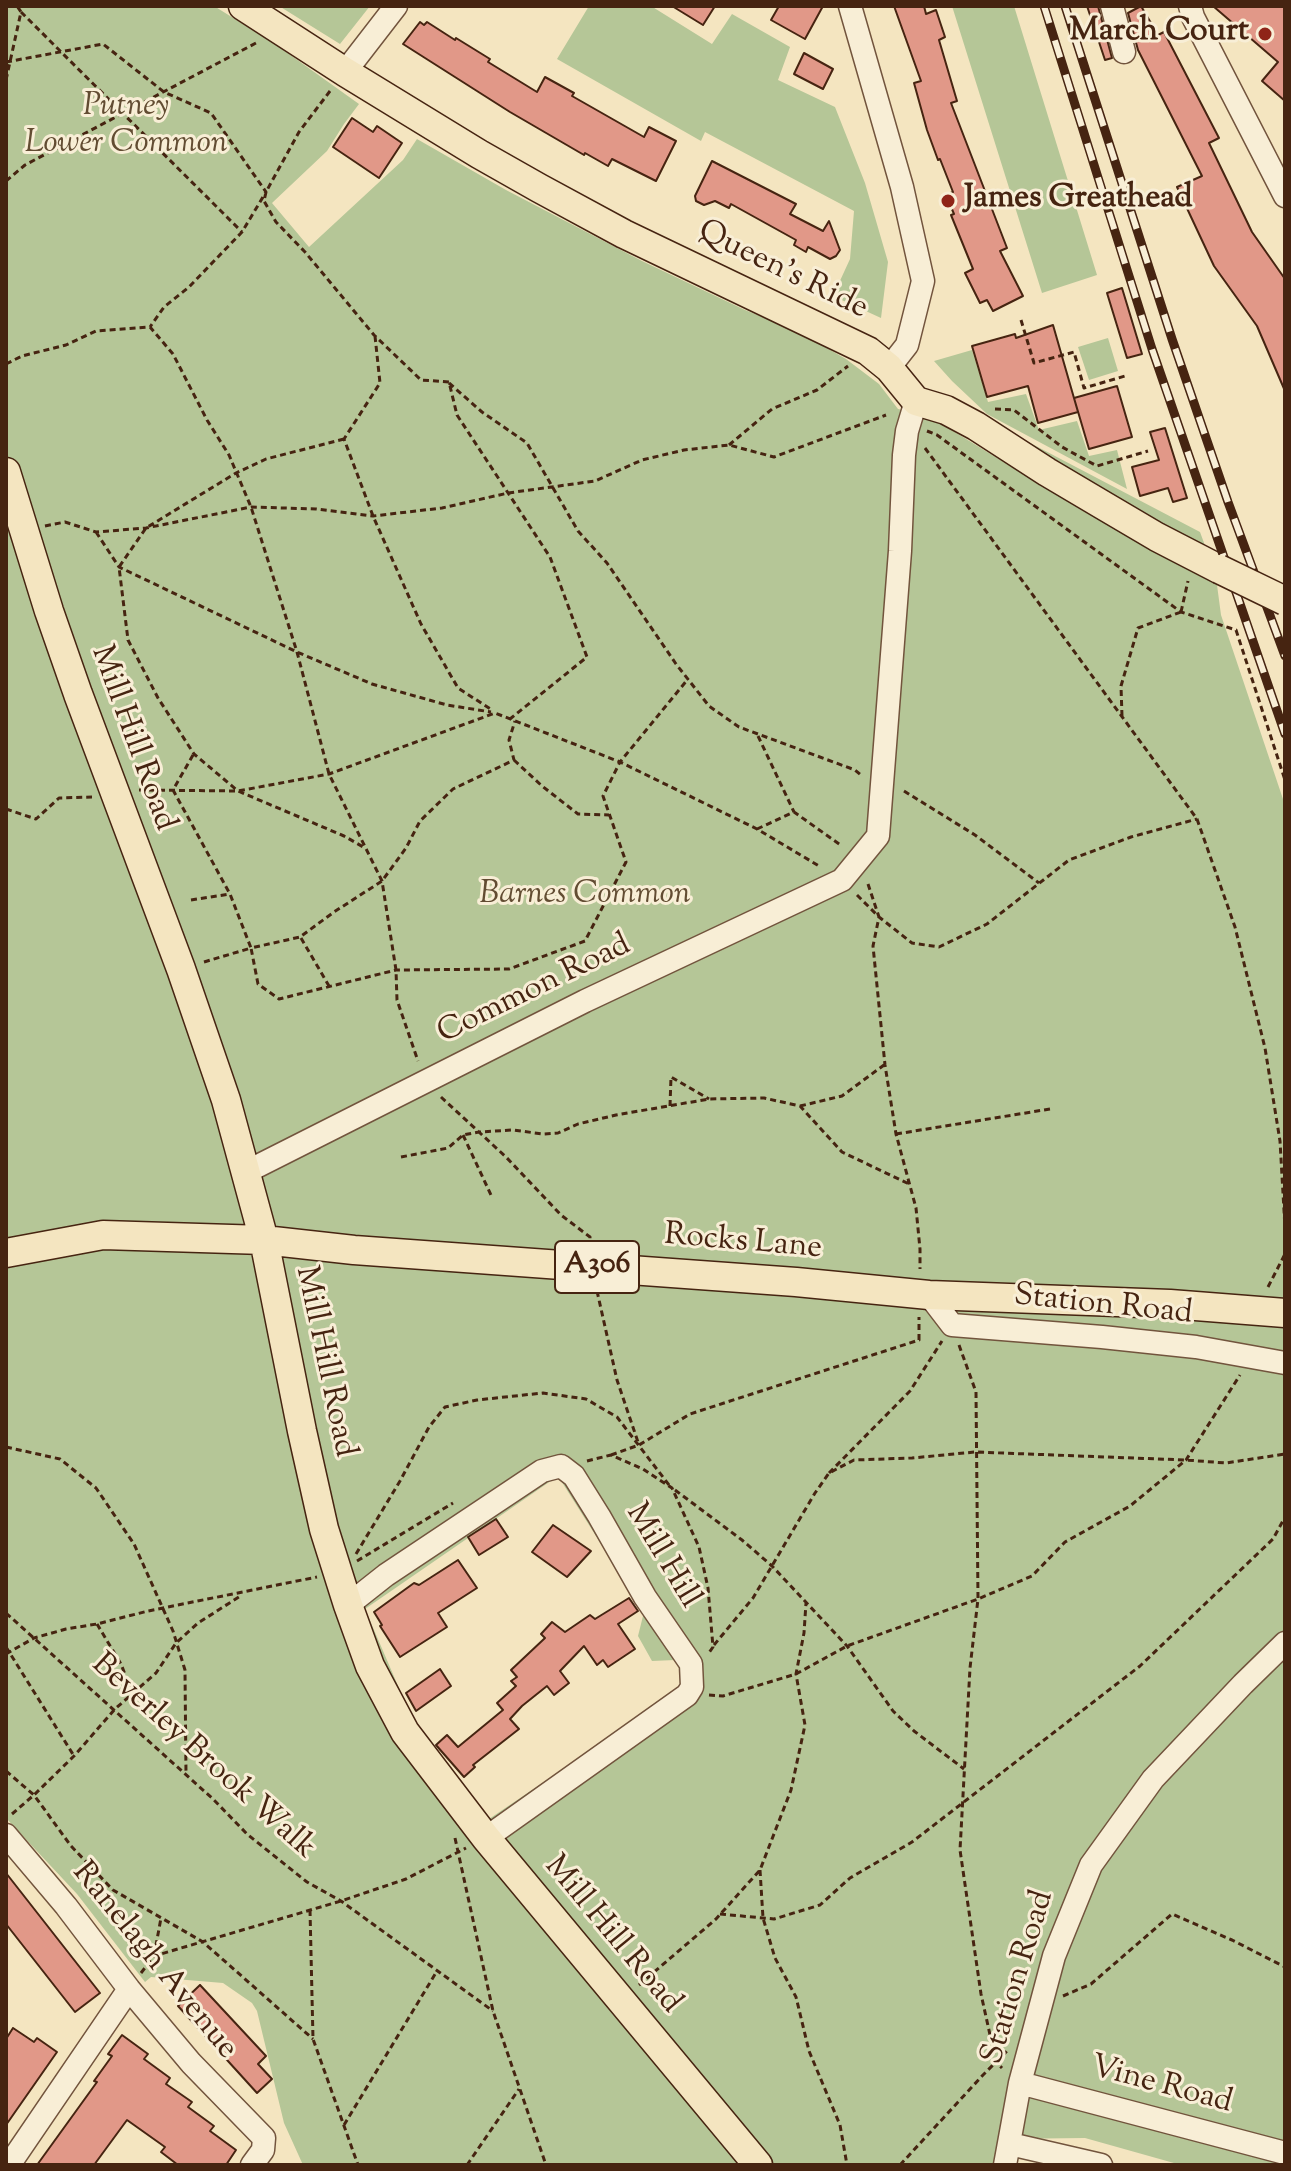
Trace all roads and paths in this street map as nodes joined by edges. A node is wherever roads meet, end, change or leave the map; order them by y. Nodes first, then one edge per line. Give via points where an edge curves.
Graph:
1 (17, 6) edge
2 (243, 6) edge
3 (396, 6) edge
4 (850, 6) edge
5 (1190, 6) edge
6 (1116, 7) edge
7 (21, 12) junction
8 (280, 30) junction
9 (62, 51) junction
10 (1124, 52) dead end
11 (8, 61) edge
12 (345, 72) junction
13 (6, 80) edge
14 (164, 92) junction
15 (123, 113) junction
16 (6, 181) edge
17 (1283, 189) edge
18 (266, 192) junction
19 (242, 232) junction
20 (1021, 320) dead end
21 (150, 327) junction
22 (374, 335) junction
23 (878, 360) junction
24 (6, 364) edge
25 (1125, 376) dead end
26 (449, 382) junction
27 (992, 409) dead end
28 (912, 414) junction
29 (886, 415) dead end
30 (344, 439) junction
31 (729, 445) junction
32 (1148, 451) dead end
33 (6, 472) edge
34 (236, 473) junction
35 (553, 488) junction
36 (508, 493) junction
37 (251, 507) junction
38 (373, 516) junction
39 (146, 528) junction
40 (23, 530) junction
41 (96, 532) junction
42 (1193, 556) junction
43 (119, 567) junction
44 (1285, 601) edge
45 (1181, 612) junction
46 (297, 652) junction
47 (688, 679) junction
48 (495, 713) junction
49 (1122, 716) junction
50 (509, 719) junction
51 (515, 721) junction
52 (758, 734) junction
53 (194, 754) junction
54 (514, 760) junction
55 (620, 762) junction
56 (329, 774) junction
57 (1285, 780) edge
58 (882, 784) junction
59 (113, 790) junction
60 (173, 790) junction
61 (238, 791) junction
62 (6, 809) edge
63 (794, 812) junction
64 (609, 815) junction
65 (1197, 819) junction
66 (757, 829) junction
67 (367, 849) junction
68 (859, 859) junction
69 (842, 880) junction
70 (382, 881) junction
71 (1039, 883) junction
72 (230, 894) junction
73 (191, 900) dead end
74 (879, 917) junction
75 (300, 937) junction
76 (251, 948) junction
77 (181, 969) junction
78 (396, 970) junction
79 (329, 986) junction
80 (885, 1065) junction
81 (425, 1082) junction
82 (709, 1099) junction
83 (670, 1106) junction
84 (800, 1106) junction
85 (1050, 1109) dead end
86 (896, 1134) junction
87 (463, 1135) junction
88 (1280, 1141) junction
89 (1285, 1144) edge
90 (401, 1157) dead end
91 (246, 1172) junction
92 (909, 1184) junction
93 (491, 1195) dead end
94 (1285, 1228) edge
95 (264, 1240) junction
96 (6, 1253) edge
97 (1285, 1254) edge
98 (1267, 1289) dead end
99 (924, 1294) junction
100 (1285, 1313) edge
101 (952, 1325) junction
102 (1250, 1359) junction
103 (1285, 1363) edge
104 (639, 1445) junction
105 (6, 1447) edge
106 (975, 1452) junction
107 (1285, 1454) edge
108 (611, 1455) junction
109 (1186, 1460) junction
110 (582, 1462) dead end
111 (829, 1473) junction
112 (672, 1488) junction
113 (461, 1499) dead end
114 (1285, 1517) edge
115 (772, 1566) junction
116 (337, 1573) junction
117 (245, 1593) junction
118 (978, 1599) junction
119 (806, 1603) junction
120 (348, 1605) junction
121 (163, 1608) junction
122 (6, 1613) edge
123 (97, 1624) junction
124 (34, 1638) junction
125 (176, 1643) junction
126 (1285, 1643) edge
127 (847, 1646) junction
128 (6, 1647) edge
129 (713, 1647) junction
130 (8, 1653) edge
131 (796, 1674) junction
132 (690, 1686) junction
133 (133, 1695) junction
134 (115, 1709) junction
135 (74, 1756) junction
136 (964, 1769) junction
137 (6, 1771) edge
138 (186, 1774) junction
139 (34, 1795) junction
140 (962, 1804) junction
141 (6, 1819) edge
142 (6, 1835) edge
143 (455, 1838) dead end
144 (486, 1838) junction
145 (458, 1852) junction
146 (760, 1870) junction
147 (341, 1901) junction
148 (310, 1910) junction
149 (720, 1914) junction
150 (161, 1918) junction
151 (763, 1918) junction
152 (203, 1942) junction
153 (154, 1956) junction
154 (1285, 1967) edge
155 (437, 1971) junction
156 (129, 1989) junction
157 (1060, 1997) dead end
158 (620, 2000) junction
159 (493, 2011) junction
160 (1033, 2038) junction
161 (313, 2039) junction
162 (996, 2062) junction
163 (1020, 2083) junction
164 (520, 2087) junction
165 (344, 2125) junction
166 (1285, 2153) edge
167 (1008, 2154) edge
168 (9, 2165) edge
169 (252, 2165) edge
170 (358, 2165) edge
171 (467, 2165) edge
172 (546, 2165) edge
173 (758, 2165) edge
174 (847, 2165) edge
175 (900, 2165) edge
176 (1101, 2165) edge

1 - 7 path
2 - 8 main road, Queen's Ride
3 - 12 street
4 - 23 street via 923,281 907,345
5 - 17 street
6 - 10 street
7 - 9 path
7 - 11 path
8 - 12 main road, Queen's Ride
8 - 14 path
9 - 11 path
9 - 14 path via 103,44
9 - 15 path
11 - 13 path
12 - 18 path via 299,132
12 - 23 main road, Queen's Ride via 624,234
14 - 15 path
14 - 18 path via 211,113
15 - 16 path via 25,165
15 - 19 path
18 - 19 path
18 - 22 path via 264,201 276,222
19 - 21 path
20 - 25 path via 1034,363 1074,352 1084,388
21 - 24 path via 96,331
21 - 34 path via 173,354
22 - 26 path via 421,380
22 - 30 path via 380,383
23 - 28 main road, Queen's Ride
23 - 31 path via 772,409
26 - 35 path via 527,443
26 - 36 path via 457,415
27 - 32 path via 1014,410 1097,466
28 - 42 main road via 946,410
28 - 45 path
28 - 49 path
28 - 58 street, Common Road via 904,455
29 - 31 path via 774,457
30 - 34 path via 266,459
30 - 38 path
31 - 35 path via 642,460 595,481
33 - 40 main road, Mill Hill Road
34 - 37 path
34 - 39 path
35 - 36 path
35 - 47 path via 578,531 607,563
36 - 38 path
36 - 50 path via 550,557 587,657
37 - 38 path
37 - 39 path
37 - 46 path
38 - 48 path via 421,624 458,688
39 - 41 path
39 - 43 path
40 - 41 path via 65,522
40 - 59 main road, Mill Hill Road
41 - 43 path
42 - 44 main road, bridge
42 - 45 path
43 - 46 path
43 - 53 path via 128,640
45 - 49 path via 1138,628 1121,686
45 - 57 path via 1236,630
46 - 48 path via 372,684
46 - 56 path
47 - 52 path via 709,706
47 - 55 path
48 - 50 path
48 - 56 path
49 - 65 path
50 - 51 path
51 - 54 path via 509,740
51 - 55 path
52 - 58 path
52 - 63 path
53 - 60 path
53 - 61 path
54 - 64 path via 578,814
54 - 70 path via 453,789 420,821
55 - 64 path via 603,796
55 - 66 path
56 - 61 path
56 - 67 path
58 - 68 street, Common Road via 878,836
58 - 71 path via 975,835
59 - 60 path
59 - 62 path via 94,797 59,798 36,819
59 - 77 main road, Mill Hill Road
60 - 61 path
60 - 72 path
61 - 67 path
63 - 66 path
63 - 68 path
64 - 78 path via 626,862 585,941 509,969
65 - 71 path via 1069,860
65 - 88 path via 1235,927 1265,1048
66 - 69 path
67 - 70 path
68 - 69 street, Common Road
68 - 74 path
69 - 74 path
69 - 81 street, Common Road
70 - 75 path
70 - 78 path
71 - 74 path via 987,924 939,947 912,943
72 - 73 path
72 - 76 path
74 - 80 path via 873,946
75 - 76 path
75 - 79 path
76 - 77 path
76 - 79 path via 258,984 279,999
77 - 91 main road, Mill Hill Road
78 - 79 path
78 - 81 path via 397,1000
80 - 84 path via 842,1096
80 - 86 path
81 - 91 street, Common Road
82 - 83 path
82 - 83 path via 671,1077
82 - 84 path via 764,1098
83 - 87 path via 578,1124 558,1133
84 - 92 path via 842,1152
85 - 86 path
86 - 92 path
87 - 90 path via 448,1148
87 - 93 path
88 - 89 path
88 - 94 path
91 - 95 main road, Mill Hill Road
92 - 99 path
95 - 96 main road, Rocks Lane / A306 via 103,1235
95 - 99 main road, Rocks Lane / A306
95 - 116 main road, Mill Hill Road
97 - 98 path
99 - 100 main road, Rocks Lane / A306
99 - 101 street
99 - 104 path via 919,1340 690,1414
101 - 102 street, Station Road via 1196,1347
101 - 106 path via 976,1392
101 - 111 path via 910,1391
102 - 103 street, Station Road
102 - 109 path
104 - 108 path
104 - 112 path
104 - 113 path via 617,1417 586,1399 543,1393 445,1407 348,1566
105 - 121 path via 60,1459 96,1488 134,1544
106 - 109 path
106 - 111 path via 854,1460
106 - 118 path
107 - 109 path via 1226,1463
108 - 110 path
108 - 112 path
109 - 118 path via 1130,1506 1065,1542 1032,1576
111 - 115 path
112 - 115 path
112 - 129 path via 699,1547
114 - 140 path via 1273,1539 1140,1666
115 - 119 path
115 - 129 path
116 - 117 path
116 - 120 main road, Mill Hill Road
117 - 121 path
117 - 125 path
118 - 127 path
118 - 136 path
119 - 127 path
119 - 131 path
120 - 132 street, Mill Hill via 542,1471 561,1466 574,1476 691,1664
120 - 144 main road, Mill Hill Road via 370,1666 405,1732
121 - 123 path
121 - 125 path
122 - 124 path, Beverley Brook Walk
123 - 124 path
123 - 133 path
124 - 130 path
124 - 134 path, Beverley Brook Walk
125 - 133 path
125 - 138 path via 185,1670
126 - 160 street, Station Road via 1153,1779 1091,1865 1054,1956
127 - 131 path
127 - 136 path via 893,1711
128 - 130 path
129 - 132 path
130 - 135 path
131 - 132 path via 723,1696
131 - 146 path via 805,1725 791,1790
132 - 144 street
133 - 134 path
134 - 135 path
134 - 138 path, Beverley Brook Walk
135 - 139 path
136 - 140 path
137 - 139 path
138 - 147 path, Beverley Brook Walk via 247,1834 307,1882
139 - 141 path
139 - 150 path via 71,1846 113,1890
140 - 151 path via 912,1842 850,1878 820,1905
140 - 162 path via 960,1850
142 - 156 street, Ranelagh Avenue
143 - 145 path
144 - 145 path
144 - 158 main road, Mill Hill Road
145 - 147 path via 406,1879
145 - 159 path
146 - 149 path
146 - 151 path
147 - 148 path
147 - 155 path, Beverley Brook Walk
148 - 152 path
148 - 161 path
149 - 151 path
149 - 158 path
150 - 152 path
150 - 153 path
151 - 174 path via 840,2125
152 - 153 path
152 - 161 path
153 - 156 path
154 - 157 path via 1172,1914 1091,1984
155 - 159 path, Beverley Brook Walk
155 - 165 path
156 - 168 street
156 - 169 street, Ranelagh Avenue via 264,2138
158 - 173 main road, Mill Hill Road
159 - 164 path
160 - 162 path via 1017,2041
160 - 163 street, Station Road
161 - 165 path
162 - 163 path
162 - 175 path
163 - 166 street, Vine Road
163 - 167 street, Station Road
164 - 171 path
164 - 172 path
165 - 170 path
167 - 176 street

